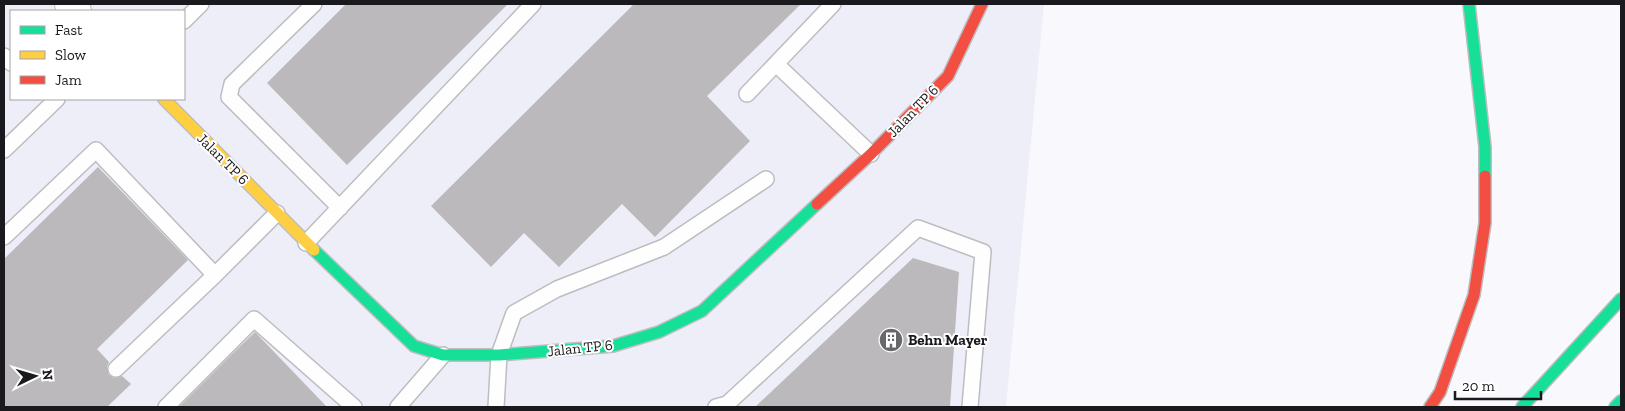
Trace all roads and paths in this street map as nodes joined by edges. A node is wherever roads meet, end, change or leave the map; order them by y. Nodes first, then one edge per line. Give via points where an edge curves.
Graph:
1 (201, 4) edge
2 (314, 4) edge
3 (533, 4) edge
4 (833, 4) edge
5 (982, 4) edge
6 (1469, 4) edge
7 (185, 20) edge
8 (776, 64) junction
9 (748, 94) dead end
10 (165, 100) edge
11 (51, 101) edge
12 (4, 150) edge
13 (871, 154) junction
14 (766, 179) dead end
15 (340, 208) junction
16 (277, 213) junction
17 (4, 237) edge
18 (306, 242) junction
19 (215, 275) junction
20 (1621, 299) edge
21 (442, 355) junction
22 (499, 355) junction
23 (116, 369) dead end
24 (1621, 401) edge
25 (166, 407) edge
26 (354, 407) edge
27 (398, 407) edge
28 (496, 407) edge
29 (716, 407) edge
30 (970, 407) edge
31 (1430, 407) edge
32 (1522, 407) edge
33 (1615, 407) edge

1 - 7 lane
2 - 15 lane via 232,84 229,97
3 - 15 lane
4 - 8 lane
5 - 13 main road, Jalan TP 6 via 948,76
6 - 31 main road via 1485,147 1485,223 1474,295 1440,392
8 - 9 lane
8 - 13 lane
10 - 16 main road, Jalan TP 6
11 - 12 lane
13 - 22 main road, Jalan TP 6 via 702,311 658,332 612,346
14 - 22 lane via 664,247 558,289 514,313
15 - 18 lane
16 - 18 main road, Jalan TP 6
16 - 19 lane
17 - 19 lane via 96,150
18 - 21 main road, Jalan TP 6 via 414,346
19 - 23 lane
20 - 32 main road
21 - 22 main road, Jalan TP 6
21 - 27 lane
22 - 28 lane
24 - 33 main road
25 - 26 lane via 254,320
29 - 30 lane via 727,404 918,228 983,252

